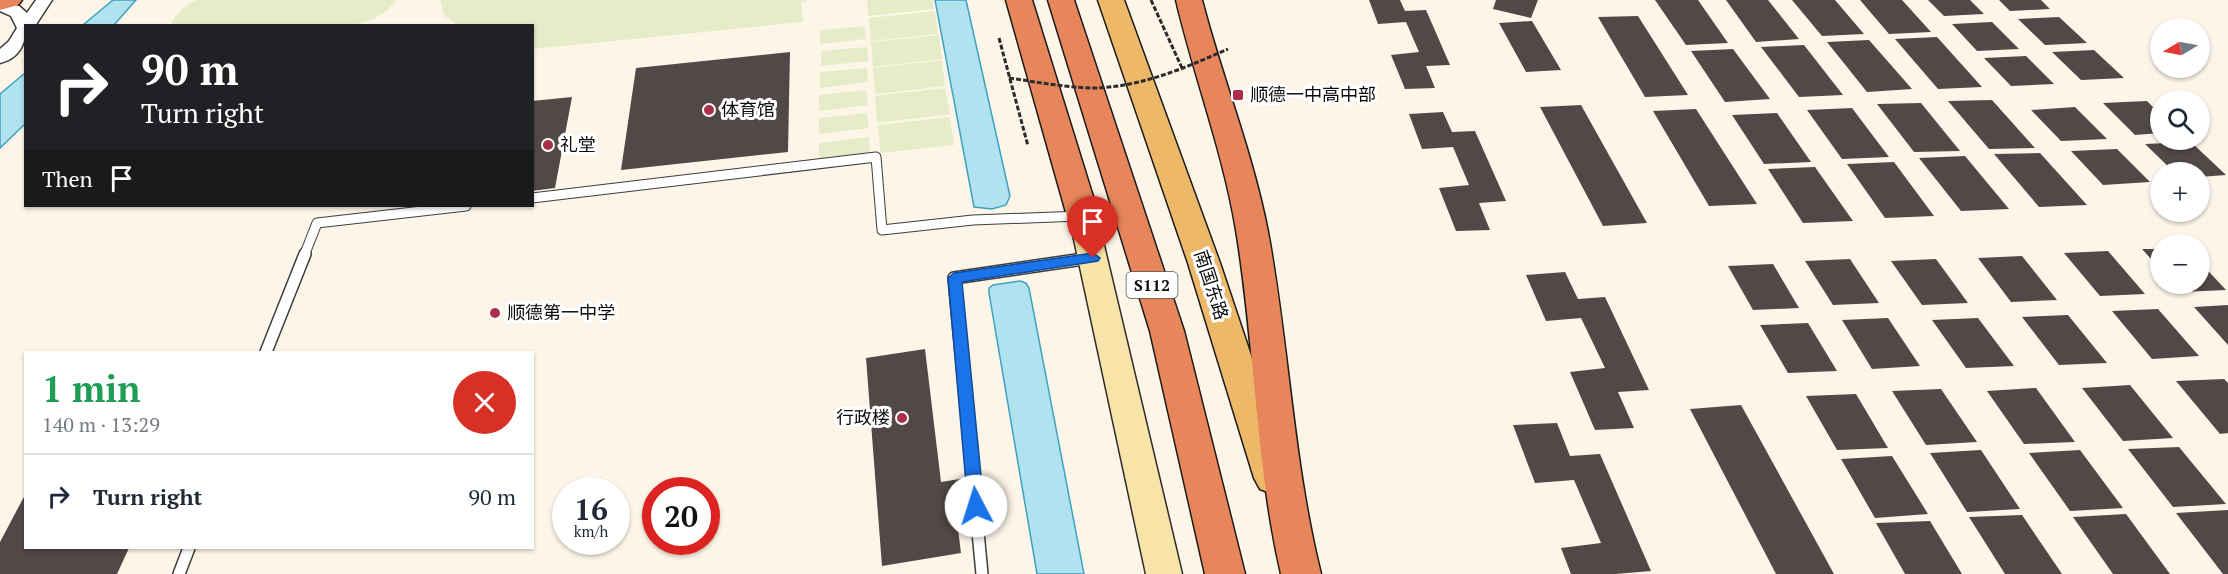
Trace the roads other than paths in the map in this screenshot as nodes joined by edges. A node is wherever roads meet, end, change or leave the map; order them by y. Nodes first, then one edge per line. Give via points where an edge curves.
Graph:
1 (9, 0) edge
2 (44, 0) edge
3 (1061, 0) edge
4 (1112, 0) edge
5 (1167, 0) edge
6 (1189, 0) edge
7 (0, 4) edge
8 (1027, 7) edge
9 (25, 24) edge
10 (27, 24) edge
11 (24, 30) edge
12 (0, 58) edge
13 (1230, 139) junction
14 (534, 198) edge
15 (457, 207) edge
16 (1083, 216) junction
17 (1093, 258) junction
18 (266, 351) edge
19 (1289, 528) junction
20 (189, 549) edge
21 (178, 574) edge
22 (982, 574) edge
23 (1164, 574) edge
24 (1225, 574) edge
25 (1301, 574) edge

1 - 7 highway
2 - 10 street
3 - 24 highway, S112 via 1167,331
4 - 19 main road, 南国东路 via 1204,263
5 - 13 highway
6 - 13 highway
7 - 9 street via 22,15
8 - 16 highway
11 - 12 street via 16,44
13 - 19 highway via 1255,253
14 - 16 lane via 876,157 882,230 973,220
15 - 18 lane via 317,223
16 - 17 street
17 - 22 lane via 954,278
17 - 23 street
19 - 25 highway, 南国东路
20 - 21 lane

